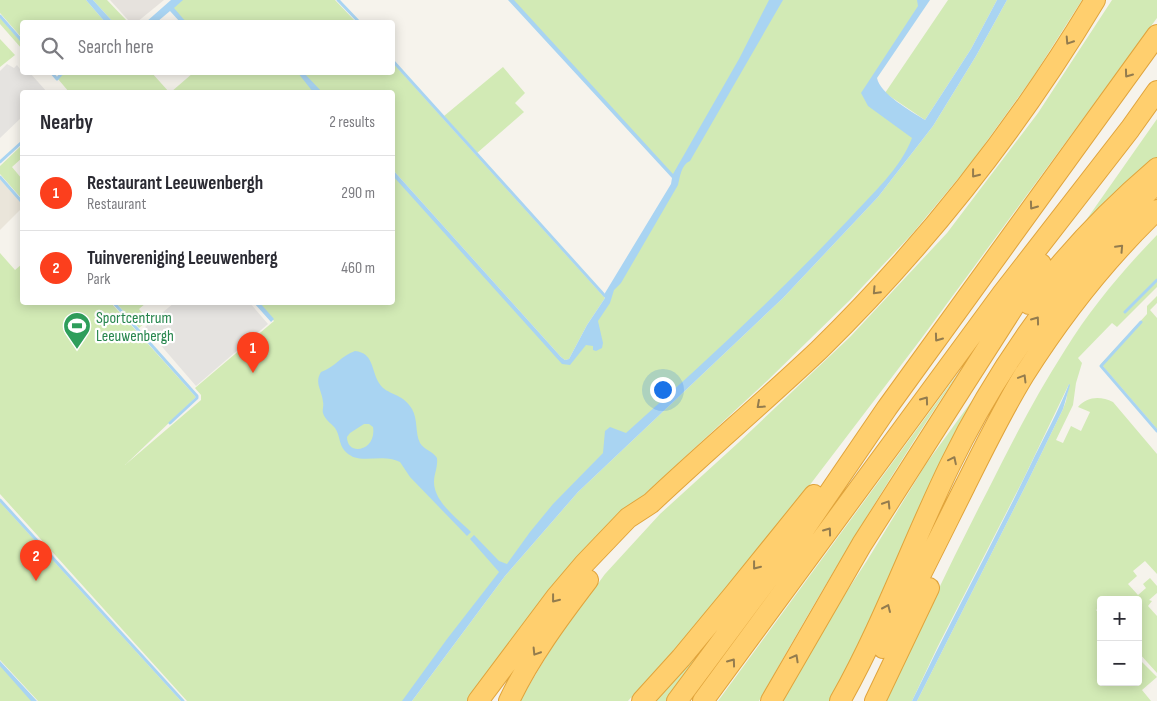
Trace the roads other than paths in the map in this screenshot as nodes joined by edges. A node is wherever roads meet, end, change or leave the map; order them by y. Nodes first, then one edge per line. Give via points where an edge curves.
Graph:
1 (1094, 0) edge
2 (1157, 35) edge
3 (1157, 92) edge
4 (1130, 129) junction
5 (1157, 168) edge
6 (1157, 183) edge
7 (1157, 210) edge
8 (888, 408) junction
9 (948, 408) junction
10 (999, 420) junction
11 (651, 503) junction
12 (478, 701) edge
13 (509, 701) edge
14 (642, 701) edge
15 (678, 701) edge
16 (703, 701) edge
17 (771, 701) edge
18 (840, 701) edge
19 (849, 701) edge
20 (875, 701) edge

1 -> 11 highway via 1009,129 920,242 819,349
2 -> 8 highway
3 - 4 highway
4 - 9 highway
16 -> 4 highway via 1002,294
5 - 9 highway via 1109,211 1069,254
18 -> 6 highway via 874,639 950,466 995,382 1067,279
10 -> 7 highway via 1024,376 1067,313 1116,252
8 -> 14 highway
8 - 15 highway via 799,537
17 -> 9 highway via 862,544
10 - 19 highway via 881,652
10 - 20 highway via 964,513
11 -> 12 highway via 628,518 584,564
11 -> 13 highway via 562,614

